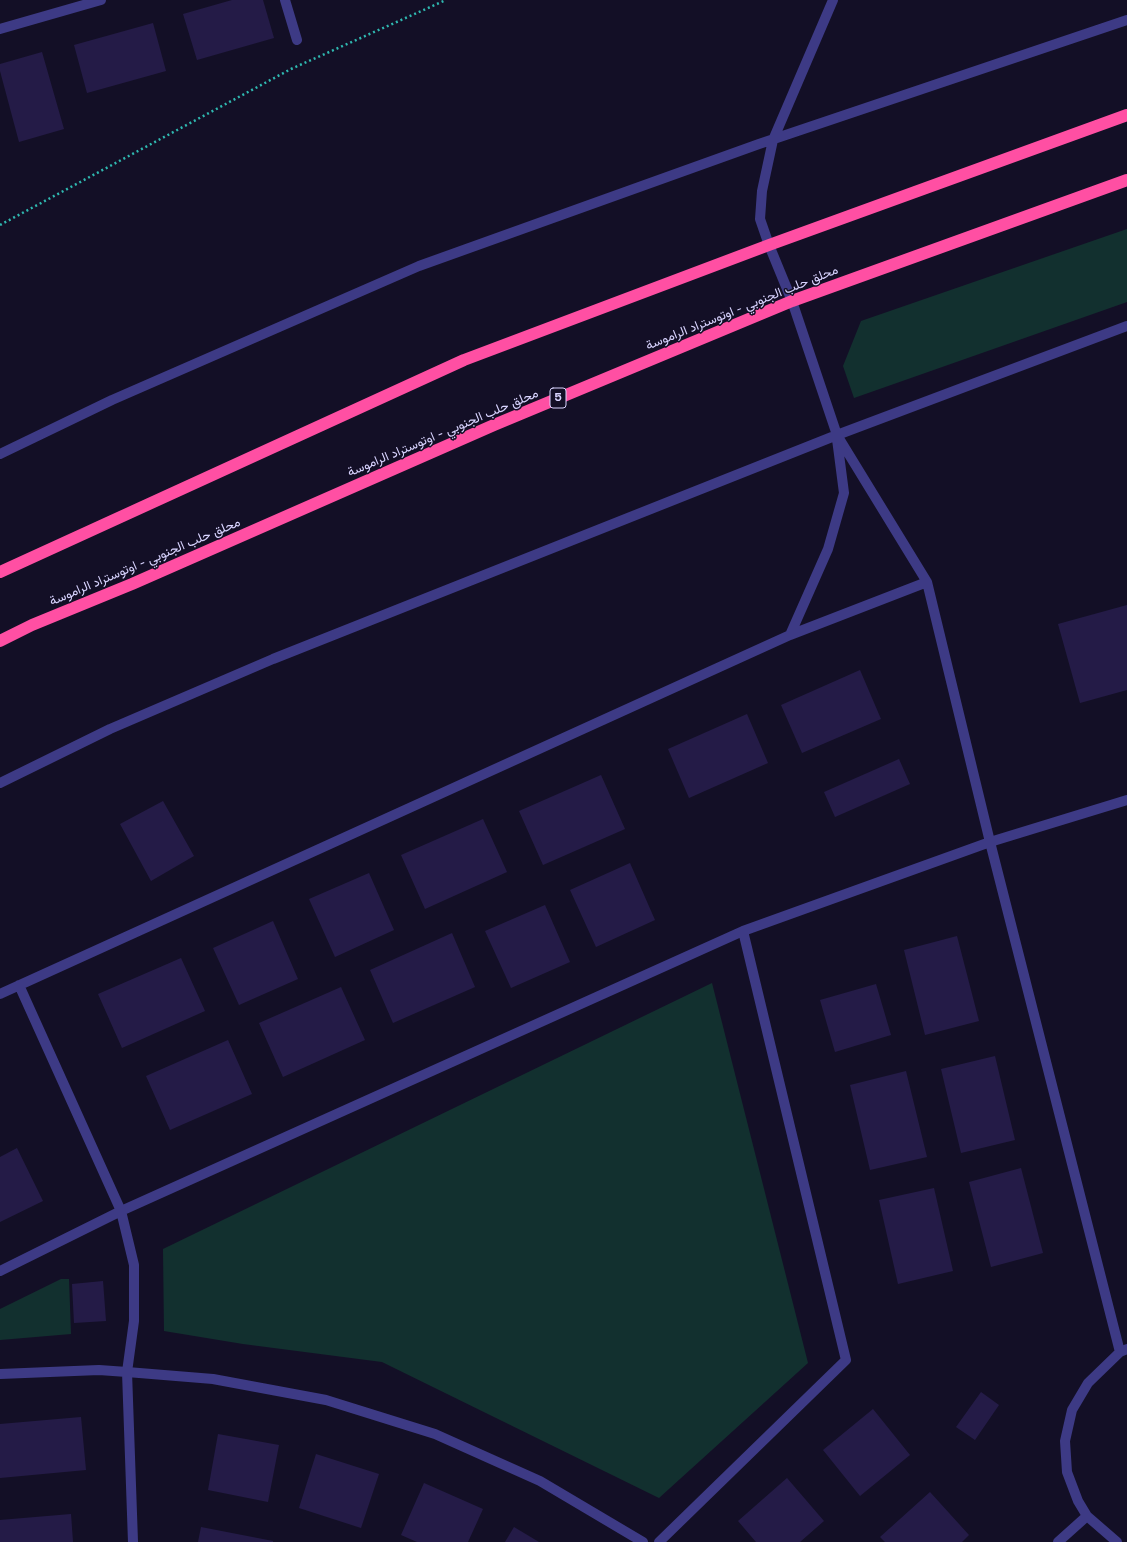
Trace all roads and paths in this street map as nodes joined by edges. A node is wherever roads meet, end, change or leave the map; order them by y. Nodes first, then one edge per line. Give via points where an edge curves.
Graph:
1 (101, 0) edge
2 (285, 0) edge
3 (446, 0) edge
4 (833, 0) edge
5 (1127, 20) edge
6 (0, 29) edge
7 (297, 40) dead end
8 (1127, 115) edge
9 (773, 140) junction
10 (1127, 180) edge
11 (0, 225) edge
12 (768, 245) junction
13 (792, 301) junction
14 (1127, 326) edge
15 (837, 435) junction
16 (0, 454) edge
17 (0, 572) edge
18 (927, 582) junction
19 (790, 635) junction
20 (0, 641) edge
21 (0, 783) edge
22 (1127, 800) edge
23 (990, 842) junction
24 (743, 931) junction
25 (18, 985) junction
26 (0, 994) edge
27 (121, 1211) junction
28 (0, 1271) edge
29 (1124, 1350) edge
30 (127, 1372) junction
31 (0, 1374) edge
32 (1087, 1516) junction
33 (133, 1542) edge
34 (643, 1542) edge
35 (659, 1542) edge
36 (1058, 1542) edge
37 (1117, 1542) edge

1 - 6 street
2 - 7 street
3 - 11 path via 292,69
4 - 9 street
5 - 9 street
8 - 12 highway
9 - 12 street via 762,191 760,219
9 - 16 street via 419,266 112,400
10 - 13 highway, محلق حلب الجنوبي - اوتوستراد الراموسة / 5
12 - 13 street
12 - 17 highway via 464,360
13 - 15 street
13 - 20 highway, محلق حلب الجنوبي - اوتوستراد الراموسة / 5 via 494,425
14 - 15 street
15 - 18 street
15 - 19 street via 844,493 828,549
15 - 21 street via 273,659 110,729
18 - 19 street
18 - 23 street
19 - 25 street
22 - 23 street
23 - 24 street
23 - 29 street
24 - 27 street
24 - 35 street via 846,1360
25 - 26 street
25 - 27 street
27 - 28 street
27 - 30 street via 134,1265 134,1321
29 - 32 street via 1088,1383 1072,1410 1065,1441 1067,1472
30 - 31 street via 99,1370
30 - 33 street
30 - 34 street via 213,1379 326,1400 435,1434 540,1481
32 - 36 street
32 - 37 street

